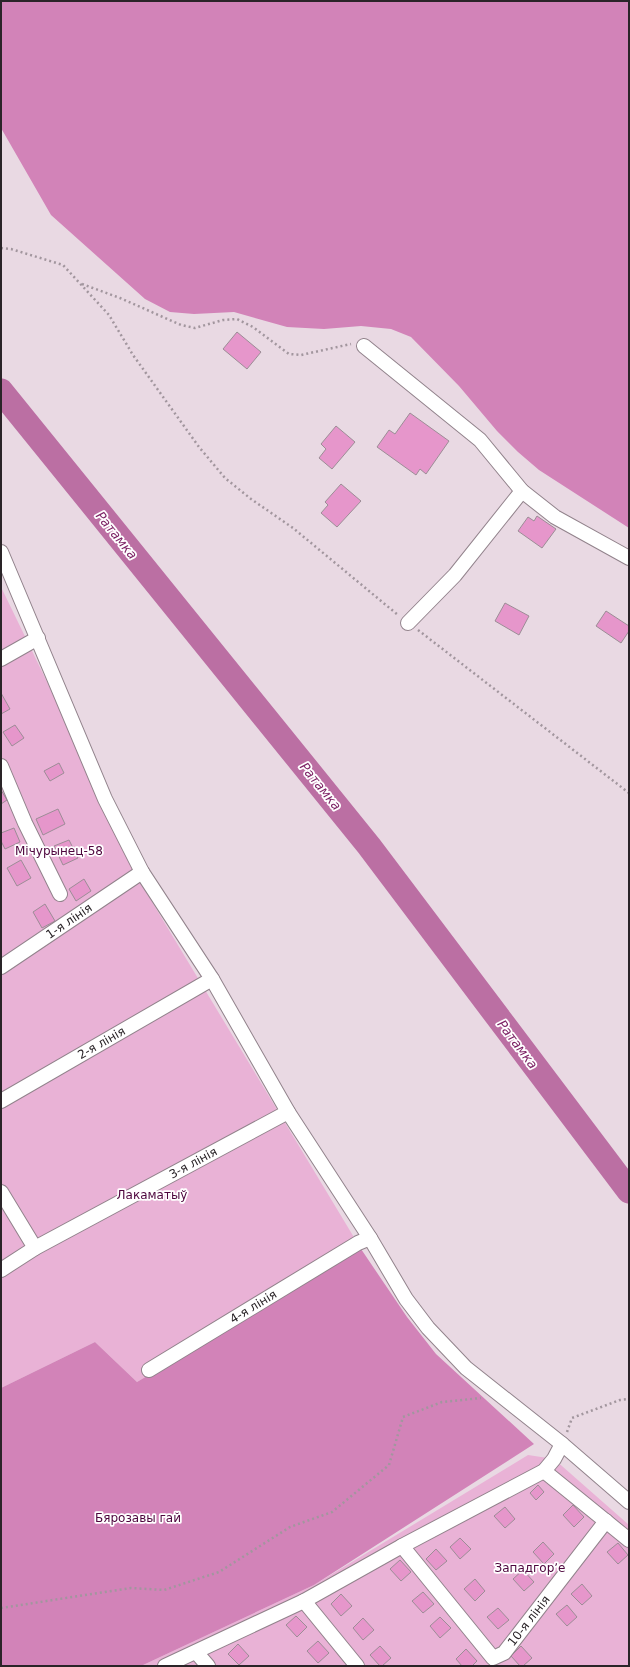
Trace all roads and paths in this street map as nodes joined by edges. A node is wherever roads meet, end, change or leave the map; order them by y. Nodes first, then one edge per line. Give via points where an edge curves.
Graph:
1 (1, 248) edge
2 (82, 283) junction
3 (364, 346) joint
4 (522, 491) junction
5 (1, 552) edge
6 (629, 558) edge
7 (408, 623) junction
8 (38, 638) junction
9 (1, 658) edge
10 (1, 766) edge
11 (629, 793) edge
12 (139, 874) junction
13 (60, 894) dead end
14 (1, 967) edge
15 (207, 982) junction
16 (1, 1100) edge
17 (284, 1114) junction
18 (1, 1192) edge
19 (364, 1241) junction
20 (35, 1248) junction
21 (1, 1270) edge
22 (149, 1370) dead end
23 (502, 1396) junction
24 (629, 1399) edge
25 (562, 1444) junction
26 (544, 1471) junction
27 (629, 1502) edge
28 (606, 1521) junction
29 (629, 1540) edge
30 (402, 1546) junction
31 (304, 1601) junction
32 (1, 1608) edge
33 (196, 1652) junction
34 (165, 1666) edge
35 (208, 1666) edge
36 (357, 1666) edge

1 - 2 path via 63,265
2 - 3 path via 181,325 195,328 237,318 289,354 301,355 354,344
2 - 7 path via 109,315 133,355 199,447 225,478 251,500 294,528
3 - 4 street via 480,440
4 - 6 street via 555,517
4 - 7 street via 455,575
5 - 8 street
7 - 11 path
8 - 9 street
8 - 12 street
10 - 13 street via 25,823
12 - 14 street, 1-я лінія
12 - 15 street
15 - 16 street, 2-я лінія
15 - 17 street
17 - 19 street
17 - 20 street, 3-я лінія
18 - 20 street
19 - 22 street, 4-я лінія
19 - 23 street via 428,1328 466,1368
20 - 21 street, 3-я лінія
23 - 25 street
23 - 32 path via 442,1402 403,1418 389,1465 332,1512 290,1527 219,1572 164,1590 131,1588
24 - 25 path via 572,1418
25 - 26 street
25 - 27 street
26 - 28 street
26 - 30 street
28 - 29 street
28 - 30 street, 10-я лінія via 504,1653 493,1658
30 - 31 street
31 - 33 street
31 - 36 street
33 - 34 street
33 - 35 street

